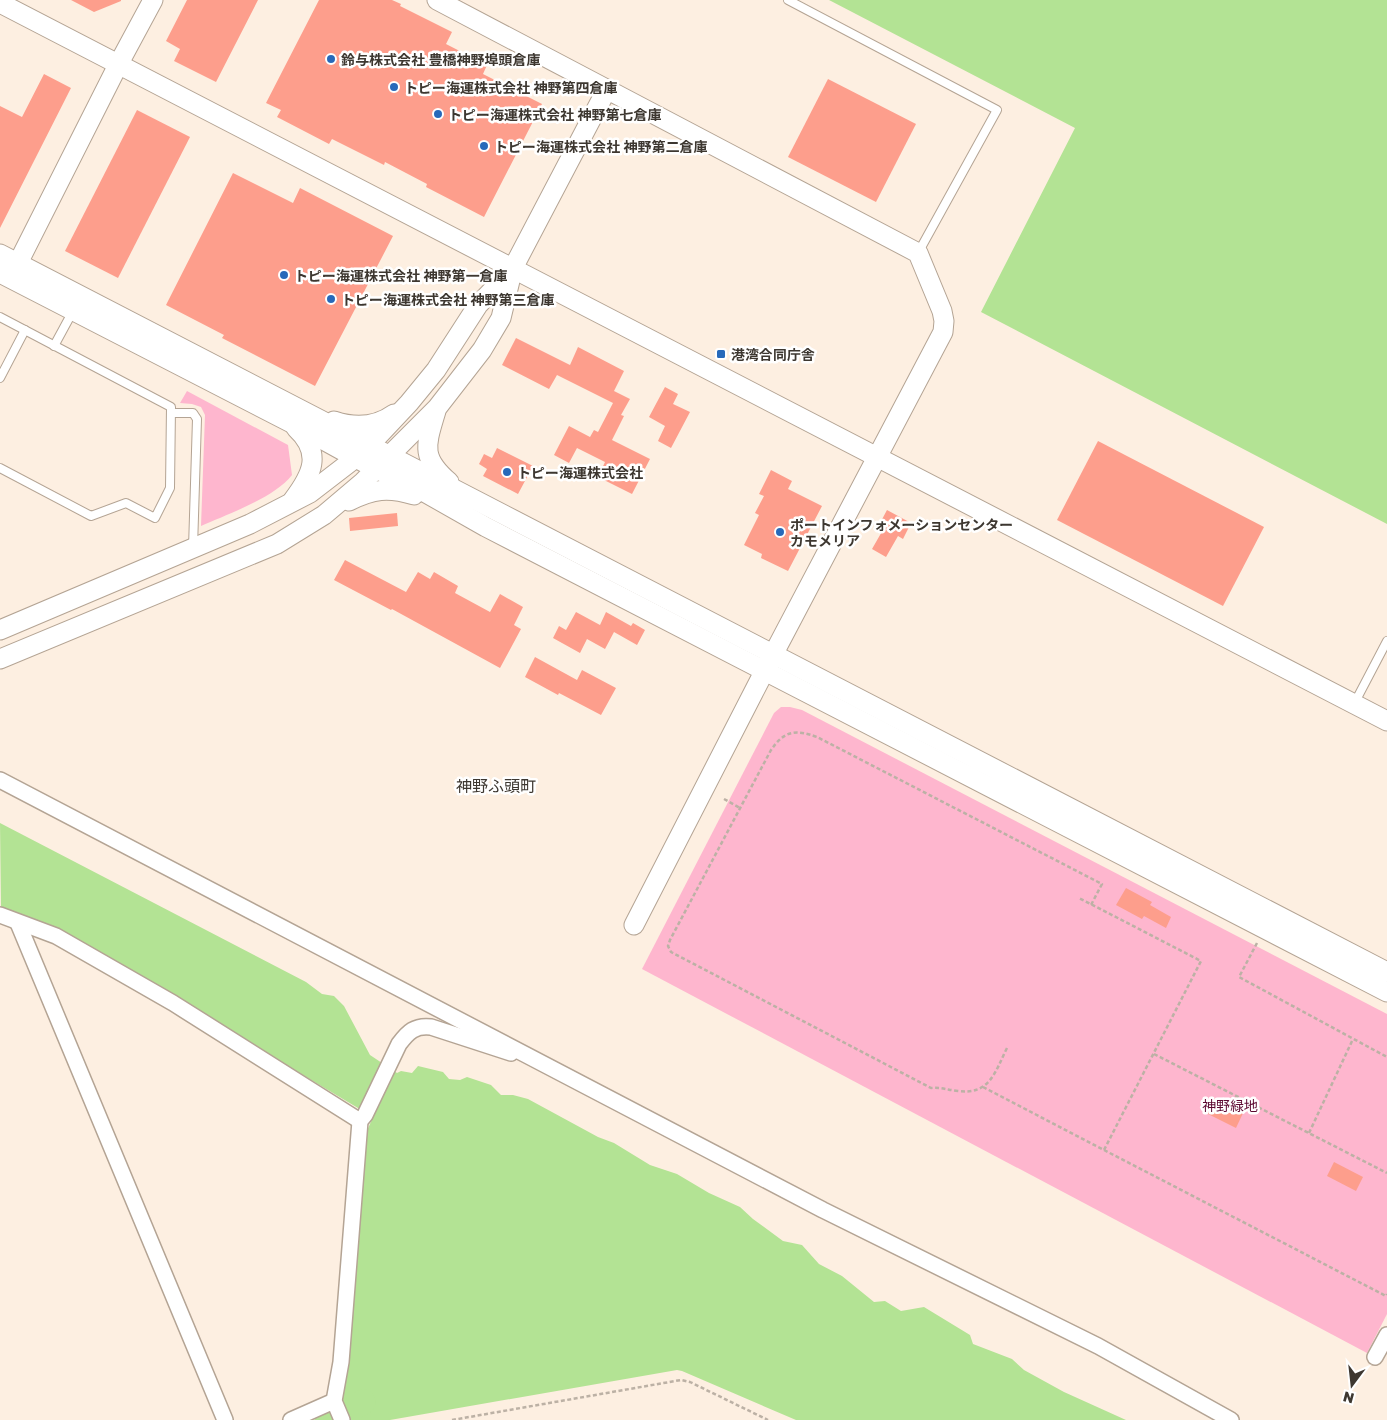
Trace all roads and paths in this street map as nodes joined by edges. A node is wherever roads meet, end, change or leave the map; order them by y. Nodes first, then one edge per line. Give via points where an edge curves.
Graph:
1 (153, 0) edge
2 (437, 0) edge
3 (788, 0) edge
4 (0, 3) edge
5 (118, 65) junction
6 (607, 88) junction
7 (918, 253) junction
8 (0, 254) edge
9 (513, 268) junction
10 (9, 272) edge
11 (73, 311) junction
12 (0, 317) edge
13 (25, 330) junction
14 (54, 346) junction
15 (0, 378) edge
16 (409, 403) junction
17 (437, 408) junction
18 (171, 413) junction
19 (290, 414) junction
20 (363, 452) junction
21 (877, 457) junction
22 (383, 462) junction
23 (0, 468) edge
24 (458, 501) junction
25 (289, 505) junction
26 (324, 515) junction
27 (193, 549) junction
28 (0, 630) edge
29 (1387, 641) edge
30 (0, 659) edge
31 (769, 662) junction
32 (1354, 704) junction
33 (1387, 721) edge
34 (0, 780) edge
35 (724, 799) dead end
36 (740, 808) junction
37 (1079, 898) dead end
38 (1091, 905) junction
39 (0, 915) edge
40 (18, 923) junction
41 (634, 925) dead end
42 (1257, 944) dead end
43 (1387, 972) edge
44 (1387, 992) edge
45 (1353, 1039) junction
46 (1007, 1048) dead end
47 (1154, 1054) junction
48 (1387, 1057) edge
49 (544, 1063) junction
50 (983, 1087) junction
51 (362, 1118) junction
52 (1309, 1133) junction
53 (1104, 1150) junction
54 (1387, 1173) edge
55 (1387, 1296) edge
56 (1387, 1335) edge
57 (1375, 1357) dead end
58 (334, 1400) junction
59 (225, 1420) edge
60 (291, 1420) edge
61 (342, 1420) edge
62 (452, 1420) edge
63 (768, 1420) edge
64 (1231, 1420) edge

1 - 5 street
2 - 6 street
3 - 7 lane via 997,110
4 - 5 street
5 - 9 street
5 - 10 street
6 - 7 street
6 - 9 street
7 - 21 street via 942,311 943,332
8 - 10 street
9 - 16 street via 478,305 436,370
9 - 17 street via 501,318 482,350
9 - 21 street
10 - 11 street
10 - 19 street
11 - 14 lane
11 - 19 street
12 - 13 lane
13 - 14 lane
13 - 15 lane
14 - 18 lane via 171,407
16 - 19 street via 386,420 357,426
16 - 20 street
17 - 22 street
17 - 24 street via 427,451
18 - 23 lane via 170,488 155,518 126,503 92,516
18 - 27 lane via 193,413 197,419
19 - 20 street
19 - 25 street via 309,444 312,465 309,476
20 - 22 street
20 - 25 street
21 - 31 street
21 - 32 street
22 - 24 street via 419,489
22 - 26 street
24 - 26 street via 388,489 365,494
24 - 31 street
25 - 27 street
26 - 30 street via 259,552
27 - 28 street
29 - 32 lane
31 - 41 street
31 - 43 street
31 - 44 street
32 - 33 street
34 - 49 street
35 - 36 path
36 - 38 path via 777,741 786,735 804,732 1102,884
36 - 50 path via 670,940 668,946 672,952 931,1088 966,1092
37 - 38 path
38 - 47 path via 1201,961
39 - 40 street
40 - 51 street via 56,936 174,1003
40 - 59 street
42 - 45 path via 1239,977
45 - 48 path
45 - 52 path
46 - 50 path via 993,1076
47 - 52 path
47 - 53 path
49 - 51 street via 443,1030 420,1026 406,1034
49 - 64 street via 824,1210 1098,1346
50 - 53 path
51 - 58 street via 341,1362
52 - 54 path
53 - 55 path
56 - 57 street
58 - 60 street
58 - 61 street
62 - 63 path via 681,1380

